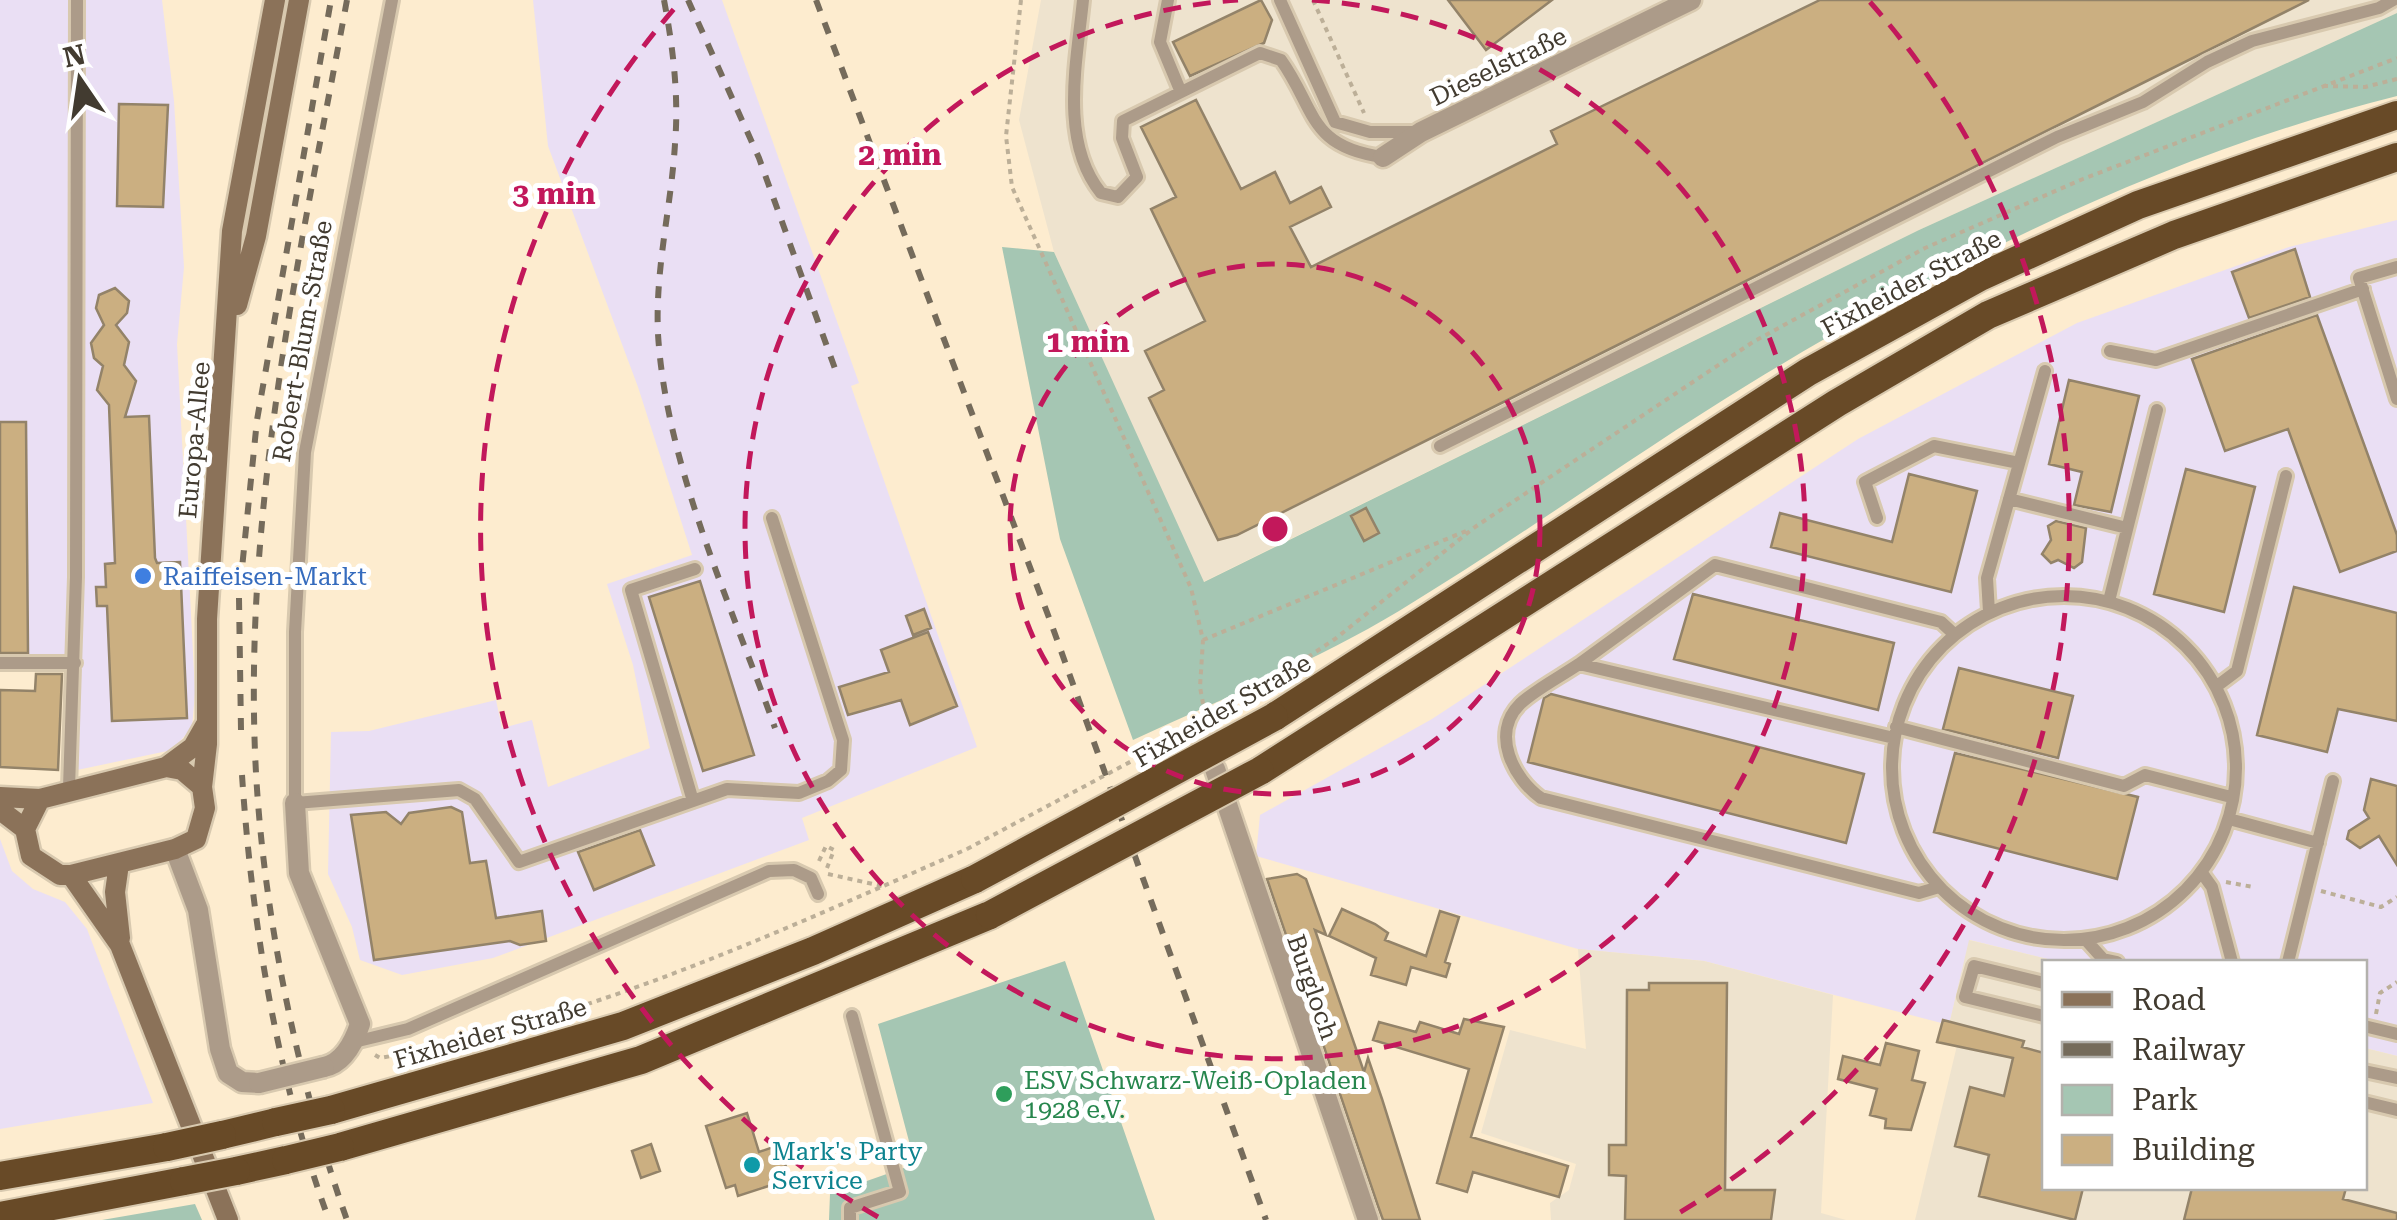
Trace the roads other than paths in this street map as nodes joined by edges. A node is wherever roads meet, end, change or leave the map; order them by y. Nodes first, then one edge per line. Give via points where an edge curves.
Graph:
1 (76, 0) edge
2 (275, 0) edge
3 (299, 0) edge
4 (392, 0) edge
5 (1082, 0) edge
6 (1168, 0) edge
7 (1280, 0) edge
8 (1691, 0) edge
9 (2393, 0) edge
10 (1180, 90) junction
11 (2397, 115) edge
12 (1421, 132) junction
13 (1383, 157) joint
14 (2397, 157) edge
15 (2397, 267) edge
16 (2362, 289) junction
17 (228, 340) junction
18 (2110, 351) dead end
19 (2045, 370) dead end
20 (2397, 398) edge
21 (2156, 410) dead end
22 (1440, 446) dead end
23 (2019, 464) junction
24 (2286, 476) dead end
25 (2009, 498) junction
26 (772, 518) dead end
27 (1877, 518) dead end
28 (2127, 528) junction
29 (695, 569) dead end
30 (2109, 601) junction
31 (1989, 612) junction
32 (1954, 634) junction
33 (0, 663) edge
34 (75, 664) junction
35 (1579, 664) junction
36 (2217, 686) junction
37 (206, 724) junction
38 (1895, 733) junction
39 (166, 767) junction
40 (1214, 769) road end
41 (2333, 782) dead end
42 (202, 787) junction
43 (69, 788) junction
44 (0, 797) edge
45 (2231, 797) junction
46 (40, 799) junction
47 (694, 801) junction
48 (295, 803) junction
49 (0, 810) edge
50 (2229, 819) junction
51 (25, 829) junction
52 (2318, 843) junction
53 (175, 849) junction
54 (119, 864) junction
55 (2202, 872) junction
56 (71, 875) junction
57 (1939, 887) junction
58 (818, 894) dead end
59 (2085, 939) junction
60 (120, 945) junction
61 (2107, 960) edge
62 (2231, 960) edge
63 (2289, 960) edge
64 (2042, 983) edge
65 (852, 1016) dead end
66 (2042, 1016) edge
67 (2369, 1027) edge
68 (2397, 1034) edge
69 (354, 1042) junction
70 (2367, 1071) edge
71 (2397, 1078) edge
72 (2367, 1103) edge
73 (2397, 1110) edge
74 (0, 1176) edge
75 (0, 1216) edge
76 (228, 1220) edge
77 (850, 1220) edge
78 (1368, 1220) edge

1 - 34 lane
2 - 17 main road, Europa-Allee via 232,231
3 - 17 main road, Europa-Allee via 256,236
4 - 48 lane, Robert-Blum-Straße via 304,452
5 - 10 lane via 1075,120 1088,173 1101,192 1118,196 1137,177 1122,138 1123,121
6 - 10 lane via 1160,42
7 - 12 lane via 1335,122 1370,132
8 - 12 street, Dieselstraße
9 - 22 lane via 2252,41 2207,62 2143,102 2004,163
10 - 13 lane via 1252,55 1274,55 1319,129
11 - 74 highway, Fixheider Straße, bridge via 2138,205 1980,277 1808,372 1274,718 975,879 813,951 623,1026 330,1110
12 - 13 street, Dieselstraße
14 - 75 highway, bridge via 2174,235 1988,315 1837,403 1260,771 990,916 641,1060 340,1147
15 - 16 lane via 2359,278
16 - 18 lane via 2156,360
16 - 20 lane
17 - 37 main road, Europa-Allee via 210,560
19 - 23 lane
21 - 28 lane
23 - 25 lane
23 - 27 lane via 1934,446 1865,482
24 - 36 lane via 2238,671
25 - 28 lane
25 - 31 lane via 1987,578
26 - 47 lane via 845,755 841,770 799,793 728,789
28 - 30 lane
29 - 47 lane via 630,590
30 - 31 lane via 2068,595
30 - 36 lane via 2152,619 2189,648
31 - 32 lane
32 - 35 lane via 1941,622 1715,565
32 - 38 lane via 1908,692
33 - 34 lane
34 - 43 lane
35 - 38 lane
35 - 57 lane via 1518,706 1508,726 1512,767 1541,798 1919,893
36 - 45 lane via 2232,726
37 - 39 main road via 193,747
37 - 42 main road, Europa-Allee
38 - 45 lane via 2124,786 2144,775
38 - 57 lane via 1891,778 1898,818
39 - 42 main road via 182,770
39 - 43 main road
40 - 78 street, Burgloch
41 - 52 lane
42 - 53 main road, Europa-Allee via 202,826 196,838
43 - 46 main road
44 - 46 main road
45 - 50 lane
46 - 51 main road
47 - 48 lane via 519,862 475,799 459,790
48 - 69 street, Robert-Blum-Straße via 299,873 360,1024
49 - 51 main road
50 - 52 lane
50 - 55 lane
51 - 56 main road via 32,856
52 - 63 lane
53 - 54 main road
53 - 69 street, bridge via 198,910 228,1073 259,1083 335,1065
54 - 56 main road
54 - 60 main road
55 - 59 lane via 2150,918
55 - 62 lane
56 - 60 main road
57 - 59 lane via 2006,930
58 - 69 lane via 811,878 794,870 770,871 408,1028
59 - 61 lane
60 - 76 main road
64 - 66 lane via 1974,966 1965,997
65 - 77 lane via 900,1192 850,1208
67 - 68 lane
70 - 71 lane
72 - 73 lane

